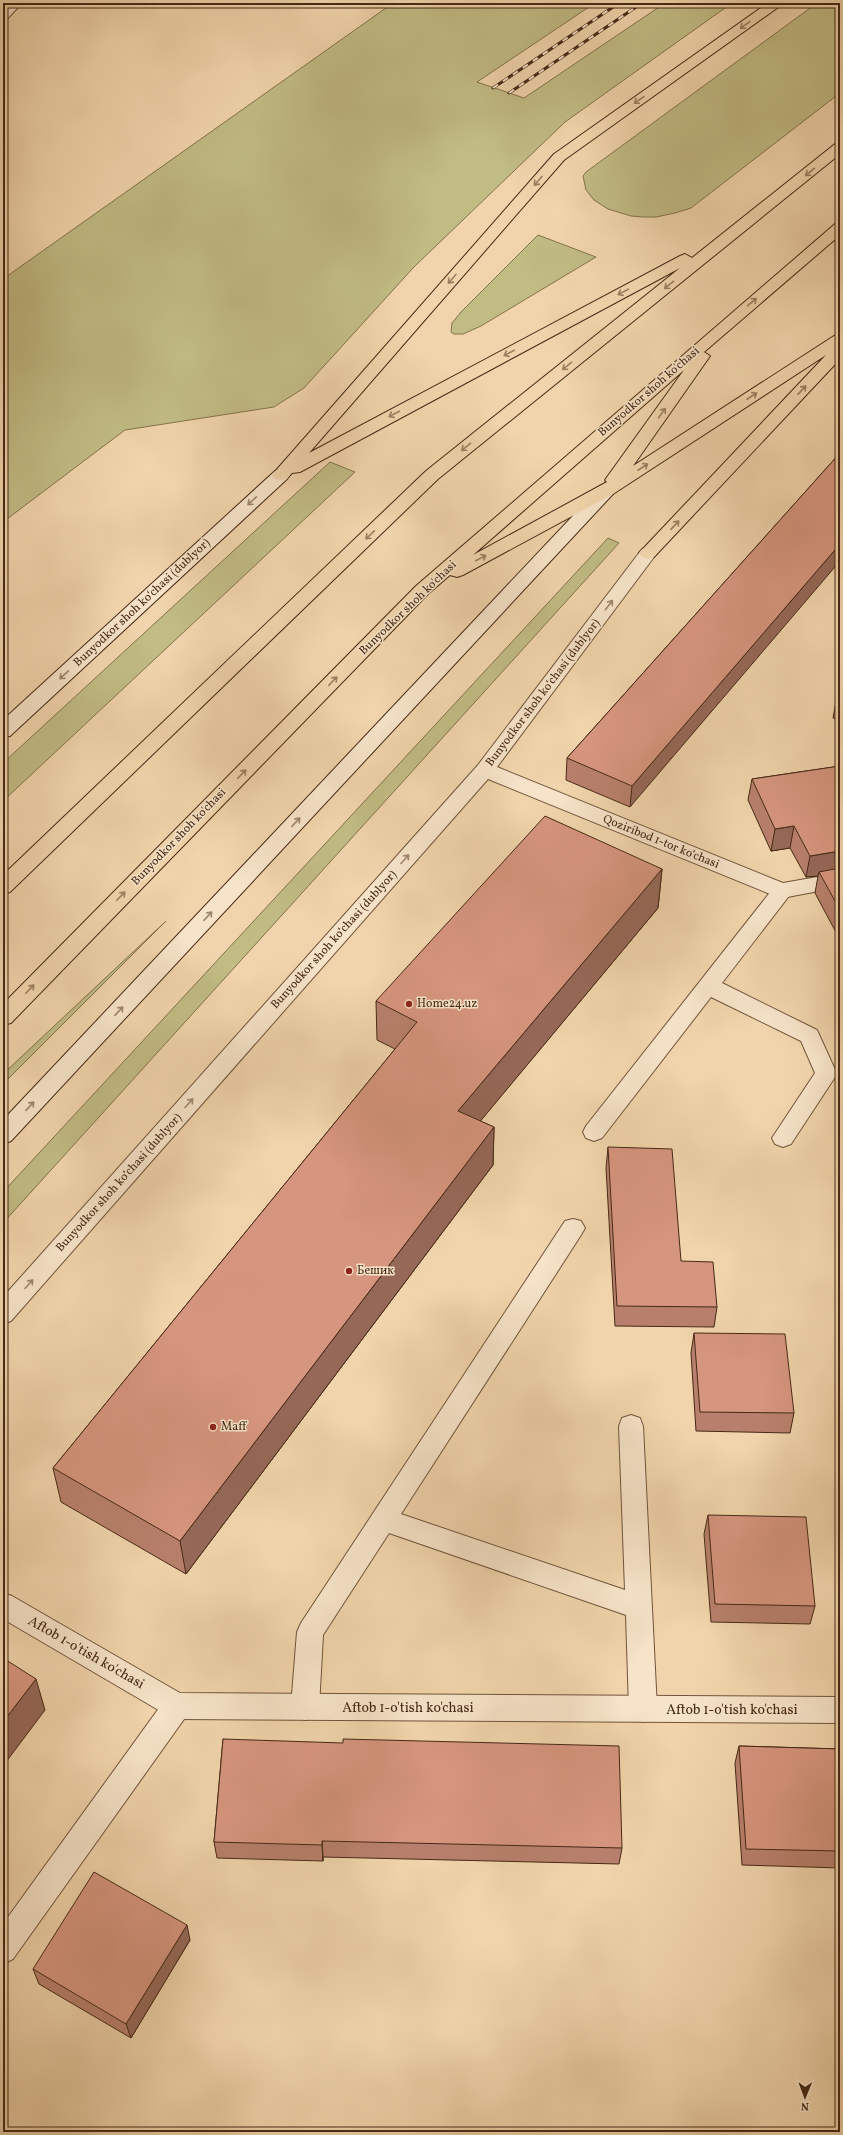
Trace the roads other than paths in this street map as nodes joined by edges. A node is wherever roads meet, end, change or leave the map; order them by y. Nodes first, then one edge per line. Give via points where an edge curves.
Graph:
1 (15, 3) edge
2 (777, 3) edge
3 (3, 15) edge
4 (840, 147) edge
5 (840, 227) edge
6 (732, 234) junction
7 (722, 328) junction
8 (840, 339) edge
9 (840, 350) edge
10 (281, 475) junction
11 (607, 490) junction
12 (648, 553) joint
13 (422, 590) junction
14 (3, 731) edge
15 (484, 770) junction
16 (840, 880) edge
17 (3, 887) edge
18 (782, 891) junction
19 (708, 986) junction
20 (3, 1017) edge
21 (594, 1132) dead end
22 (3, 1135) edge
23 (783, 1138) dead end
24 (573, 1228) dead end
25 (3, 1314) edge
26 (631, 1426) dead end
27 (384, 1520) junction
28 (3, 1604) edge
29 (638, 1607) junction
30 (177, 1706) junction
31 (305, 1707) junction
32 (643, 1709) junction
33 (840, 1710) edge
34 (3, 1950) edge

1 - 3 street
2 -> 10 main road via 559,156
4 -> 6 main road
7 -> 5 main road, Bunyodkor shoh ko'chasi
6 -> 10 main road
6 -> 17 main road via 432,475
11 -> 7 main road
7 - 13 main road, Bunyodkor shoh ko'chasi
11 -> 8 main road
12 -> 9 main road
10 -> 14 street, Bunyodkor shoh koʻchasi (dublyor)
13 -> 11 main road
22 -> 11 street
15 -> 12 street, Bunyodkor shoh koʻchasi (dublyor)
20 -> 13 main road, Bunyodkor shoh ko'chasi
15 - 18 street, Qoziribod 1-tor ko‘chasi
25 -> 15 street, Bunyodkor shoh koʻchasi (dublyor)
16 - 18 street
18 - 19 street
19 - 21 street
19 - 23 street via 809,1036 826,1074
24 - 27 street
26 - 29 street
27 - 29 street
27 - 31 street via 310,1632
28 - 30 street, Aftob 1-o'tish ko'chasi
29 - 32 street
30 - 31 street, Aftob 1-o'tish ko'chasi
30 - 34 street
31 - 32 street, Aftob 1-o'tish ko'chasi
32 - 33 street, Aftob 1-o'tish ko'chasi

